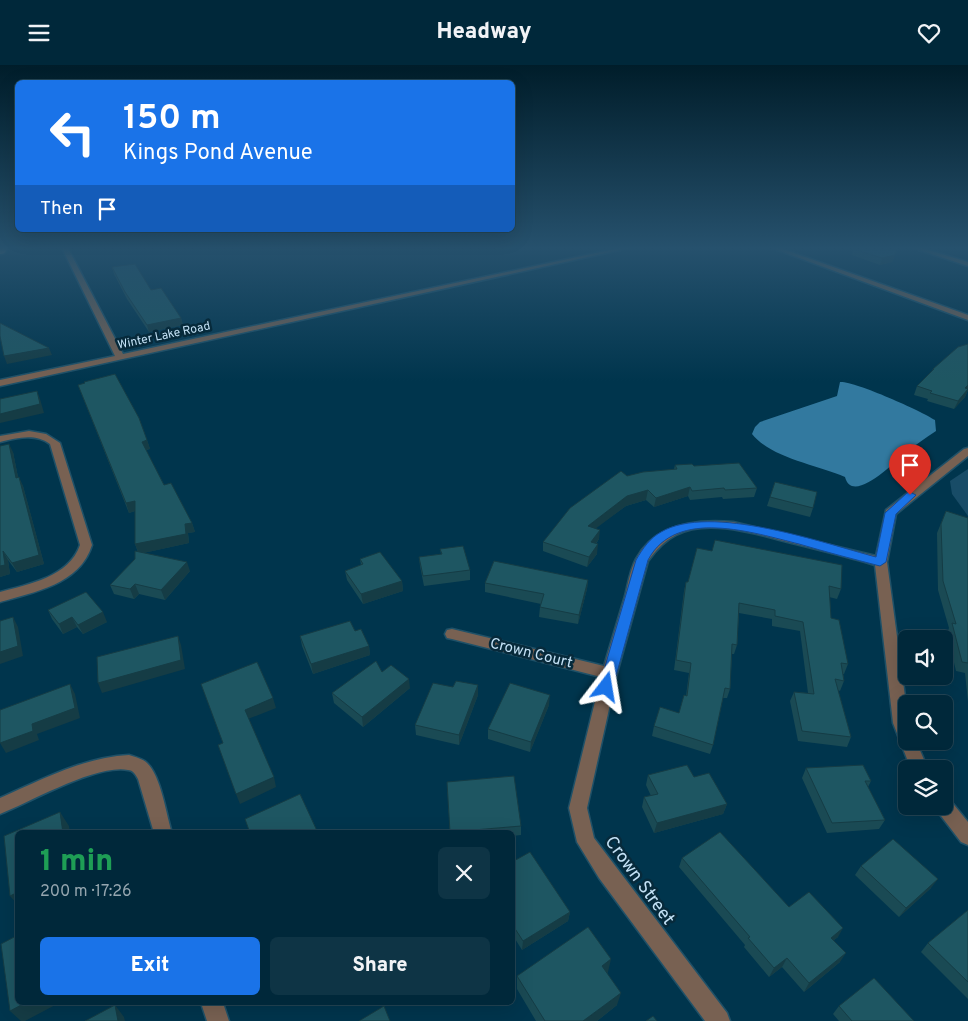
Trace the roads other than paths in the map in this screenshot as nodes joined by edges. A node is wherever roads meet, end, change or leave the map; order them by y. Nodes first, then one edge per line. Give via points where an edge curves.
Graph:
1 (88, 293) edge
2 (419, 293) edge
3 (898, 293) edge
4 (968, 318) edge
5 (120, 357) junction
6 (0, 383) edge
7 (0, 439) edge
8 (968, 451) edge
9 (880, 562) junction
10 (0, 597) edge
11 (452, 634) dead end
12 (609, 673) junction
13 (898, 700) edge
14 (0, 806) edge
15 (951, 815) edge
16 (161, 830) edge
17 (968, 836) edge
18 (213, 1005) edge
19 (218, 1021) edge
20 (719, 1021) edge

1 - 5 street
2 - 5 street, Winter Lake Road
3 - 4 street
5 - 6 street, Winter Lake Road
7 - 10 street via 33,434 55,443 86,545 85,555 54,580
8 - 9 street via 890,513
9 - 12 street, Crown Street via 727,525 690,526 672,531 653,544 642,560
9 - 13 street
11 - 12 street, Crown Court
12 - 20 street, Crown Street via 578,808 586,842
14 - 16 street via 98,765 121,761 140,767 146,776
15 - 17 street
18 - 19 street

